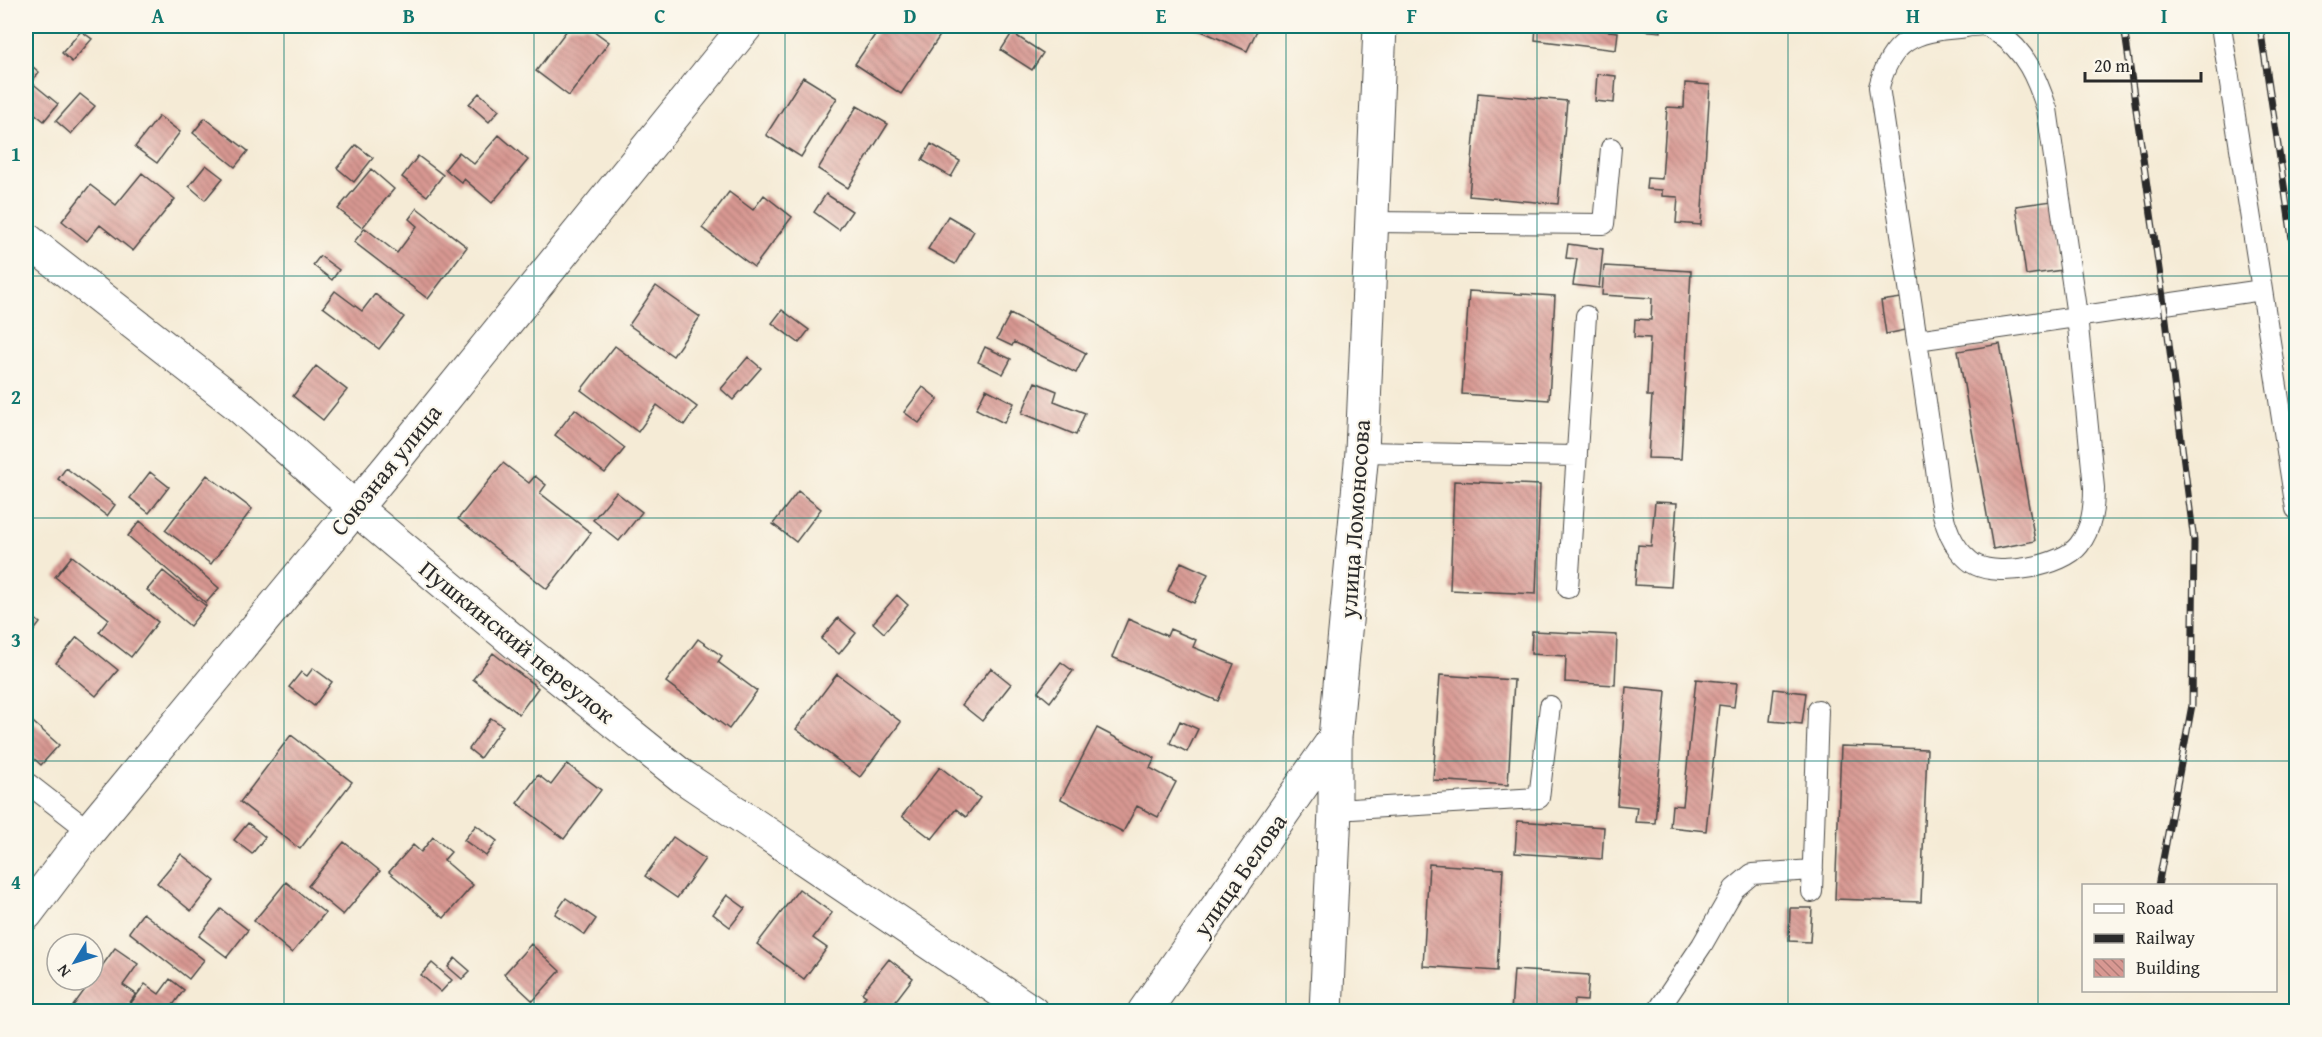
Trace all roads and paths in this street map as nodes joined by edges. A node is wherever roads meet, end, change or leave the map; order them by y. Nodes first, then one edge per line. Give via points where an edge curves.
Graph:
1 (746, 26) edge
2 (1380, 26) edge
3 (2221, 26) edge
4 (1611, 148) dead end
5 (1371, 222) junction
6 (26, 239) edge
7 (2262, 290) junction
8 (1586, 316) dead end
9 (2077, 316) junction
10 (1917, 340) junction
11 (1362, 452) junction
12 (1577, 456) junction
13 (355, 508) junction
14 (2296, 509) edge
15 (1568, 588) dead end
16 (1550, 706) dead end
17 (1818, 710) dead end
18 (1335, 738) junction
19 (26, 782) edge
20 (1335, 810) junction
21 (89, 831) junction
22 (1813, 870) junction
23 (1812, 892) dead end
24 (26, 914) edge
25 (1032, 1011) edge
26 (1144, 1011) edge
27 (1326, 1011) edge
28 (1657, 1011) edge

1 - 13 street, Союзная улица
2 - 5 street, улица Ломоносова
3 - 7 lane
4 - 5 lane via 1604,224
5 - 11 street, улица Ломоносова
6 - 13 street, Пушкинский переулок via 237,404
7 - 9 lane
7 - 14 lane
8 - 12 lane
9 - 10 lane
9 - 10 lane via 2094,509 2079,545 2048,564 1997,571 1975,565 1959,550 1945,522
9 - 10 lane via 2047,109 2038,80 2007,39 1987,26 1954,28 1918,34 1896,50 1885,66 1879,87
11 - 12 lane
11 - 18 street, улица Ломоносова
12 - 15 lane
13 - 21 street, Союзная улица
13 - 25 street, Пушкинский переулок via 683,777
16 - 20 lane via 1539,798
17 - 22 lane
18 - 20 street, улица Ломоносова
18 - 26 street, улица Белова
19 - 21 lane
20 - 27 street, улица Ломоносова
21 - 24 street, Союзная улица
22 - 23 lane
22 - 28 lane via 1752,874 1734,889

